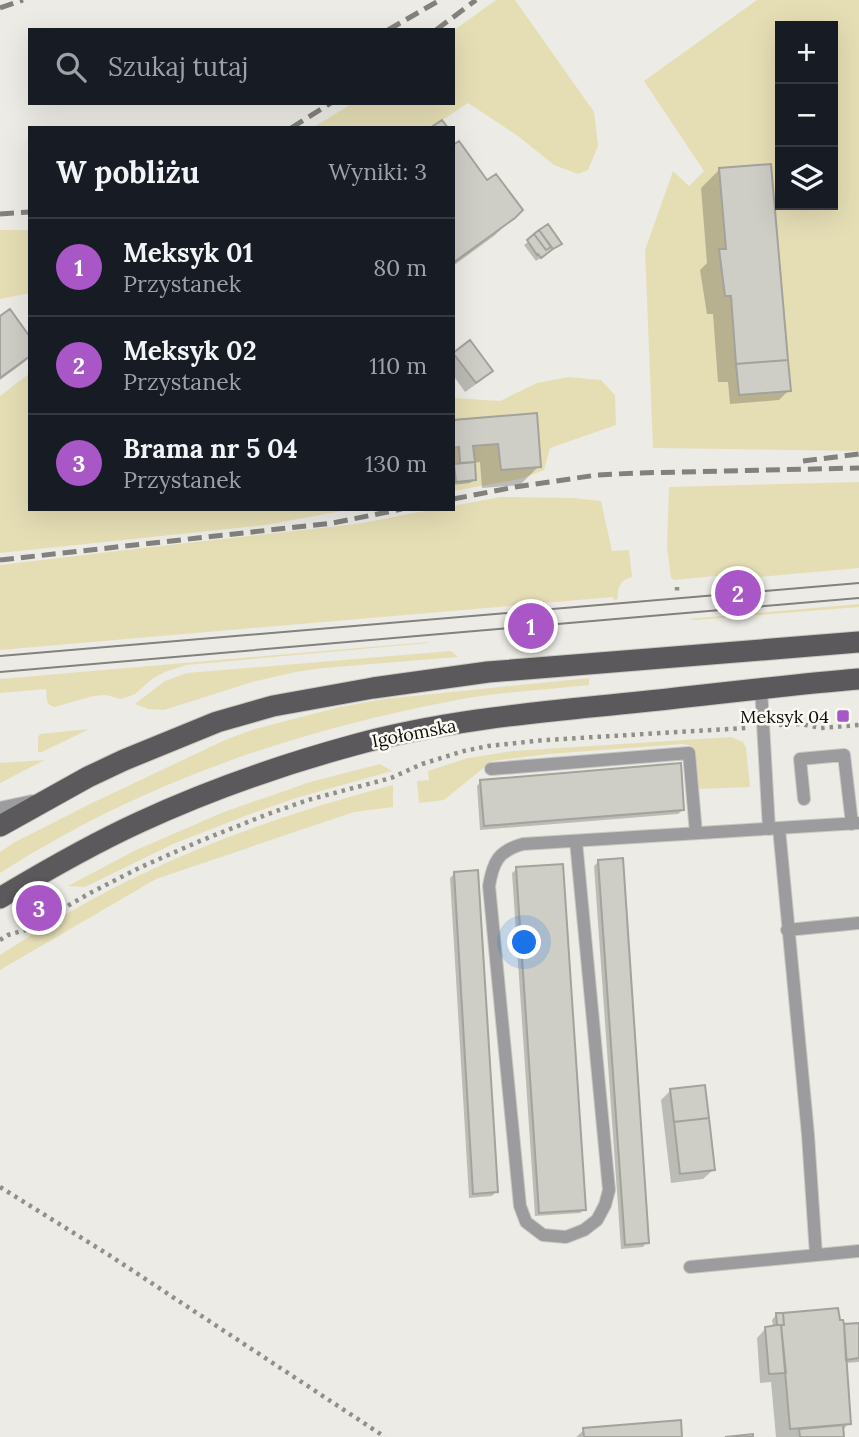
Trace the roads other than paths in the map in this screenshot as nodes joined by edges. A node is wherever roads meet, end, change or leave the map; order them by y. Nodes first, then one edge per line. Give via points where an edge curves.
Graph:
1 (859, 642) edge
2 (859, 679) edge
3 (761, 688) junction
4 (491, 769) dead end
5 (49, 797) junction
6 (804, 799) dead end
7 (0, 808) edge
8 (855, 824) edge
9 (0, 826) edge
10 (774, 829) junction
11 (696, 833) junction
12 (576, 841) junction
13 (0, 898) edge
14 (859, 923) edge
15 (788, 930) junction
16 (859, 1251) edge
17 (816, 1255) junction
18 (690, 1267) dead end

1 - 5 main road via 488,672 328,695 217,722
2 - 3 main road, Igołomska
3 - 10 lane
3 - 13 main road, Igołomska via 514,715 356,745 175,806
4 - 11 lane via 689,753
5 - 7 lane
5 - 9 main road
6 - 8 lane via 800,759 844,755
8 - 10 lane
10 - 11 lane
10 - 15 lane
11 - 12 lane
12 - 12 lane via 609,1189 597,1220 566,1237 543,1235 526,1222 520,1206 489,886 492,869 509,848
14 - 15 lane
15 - 17 lane
16 - 17 lane
17 - 18 lane

